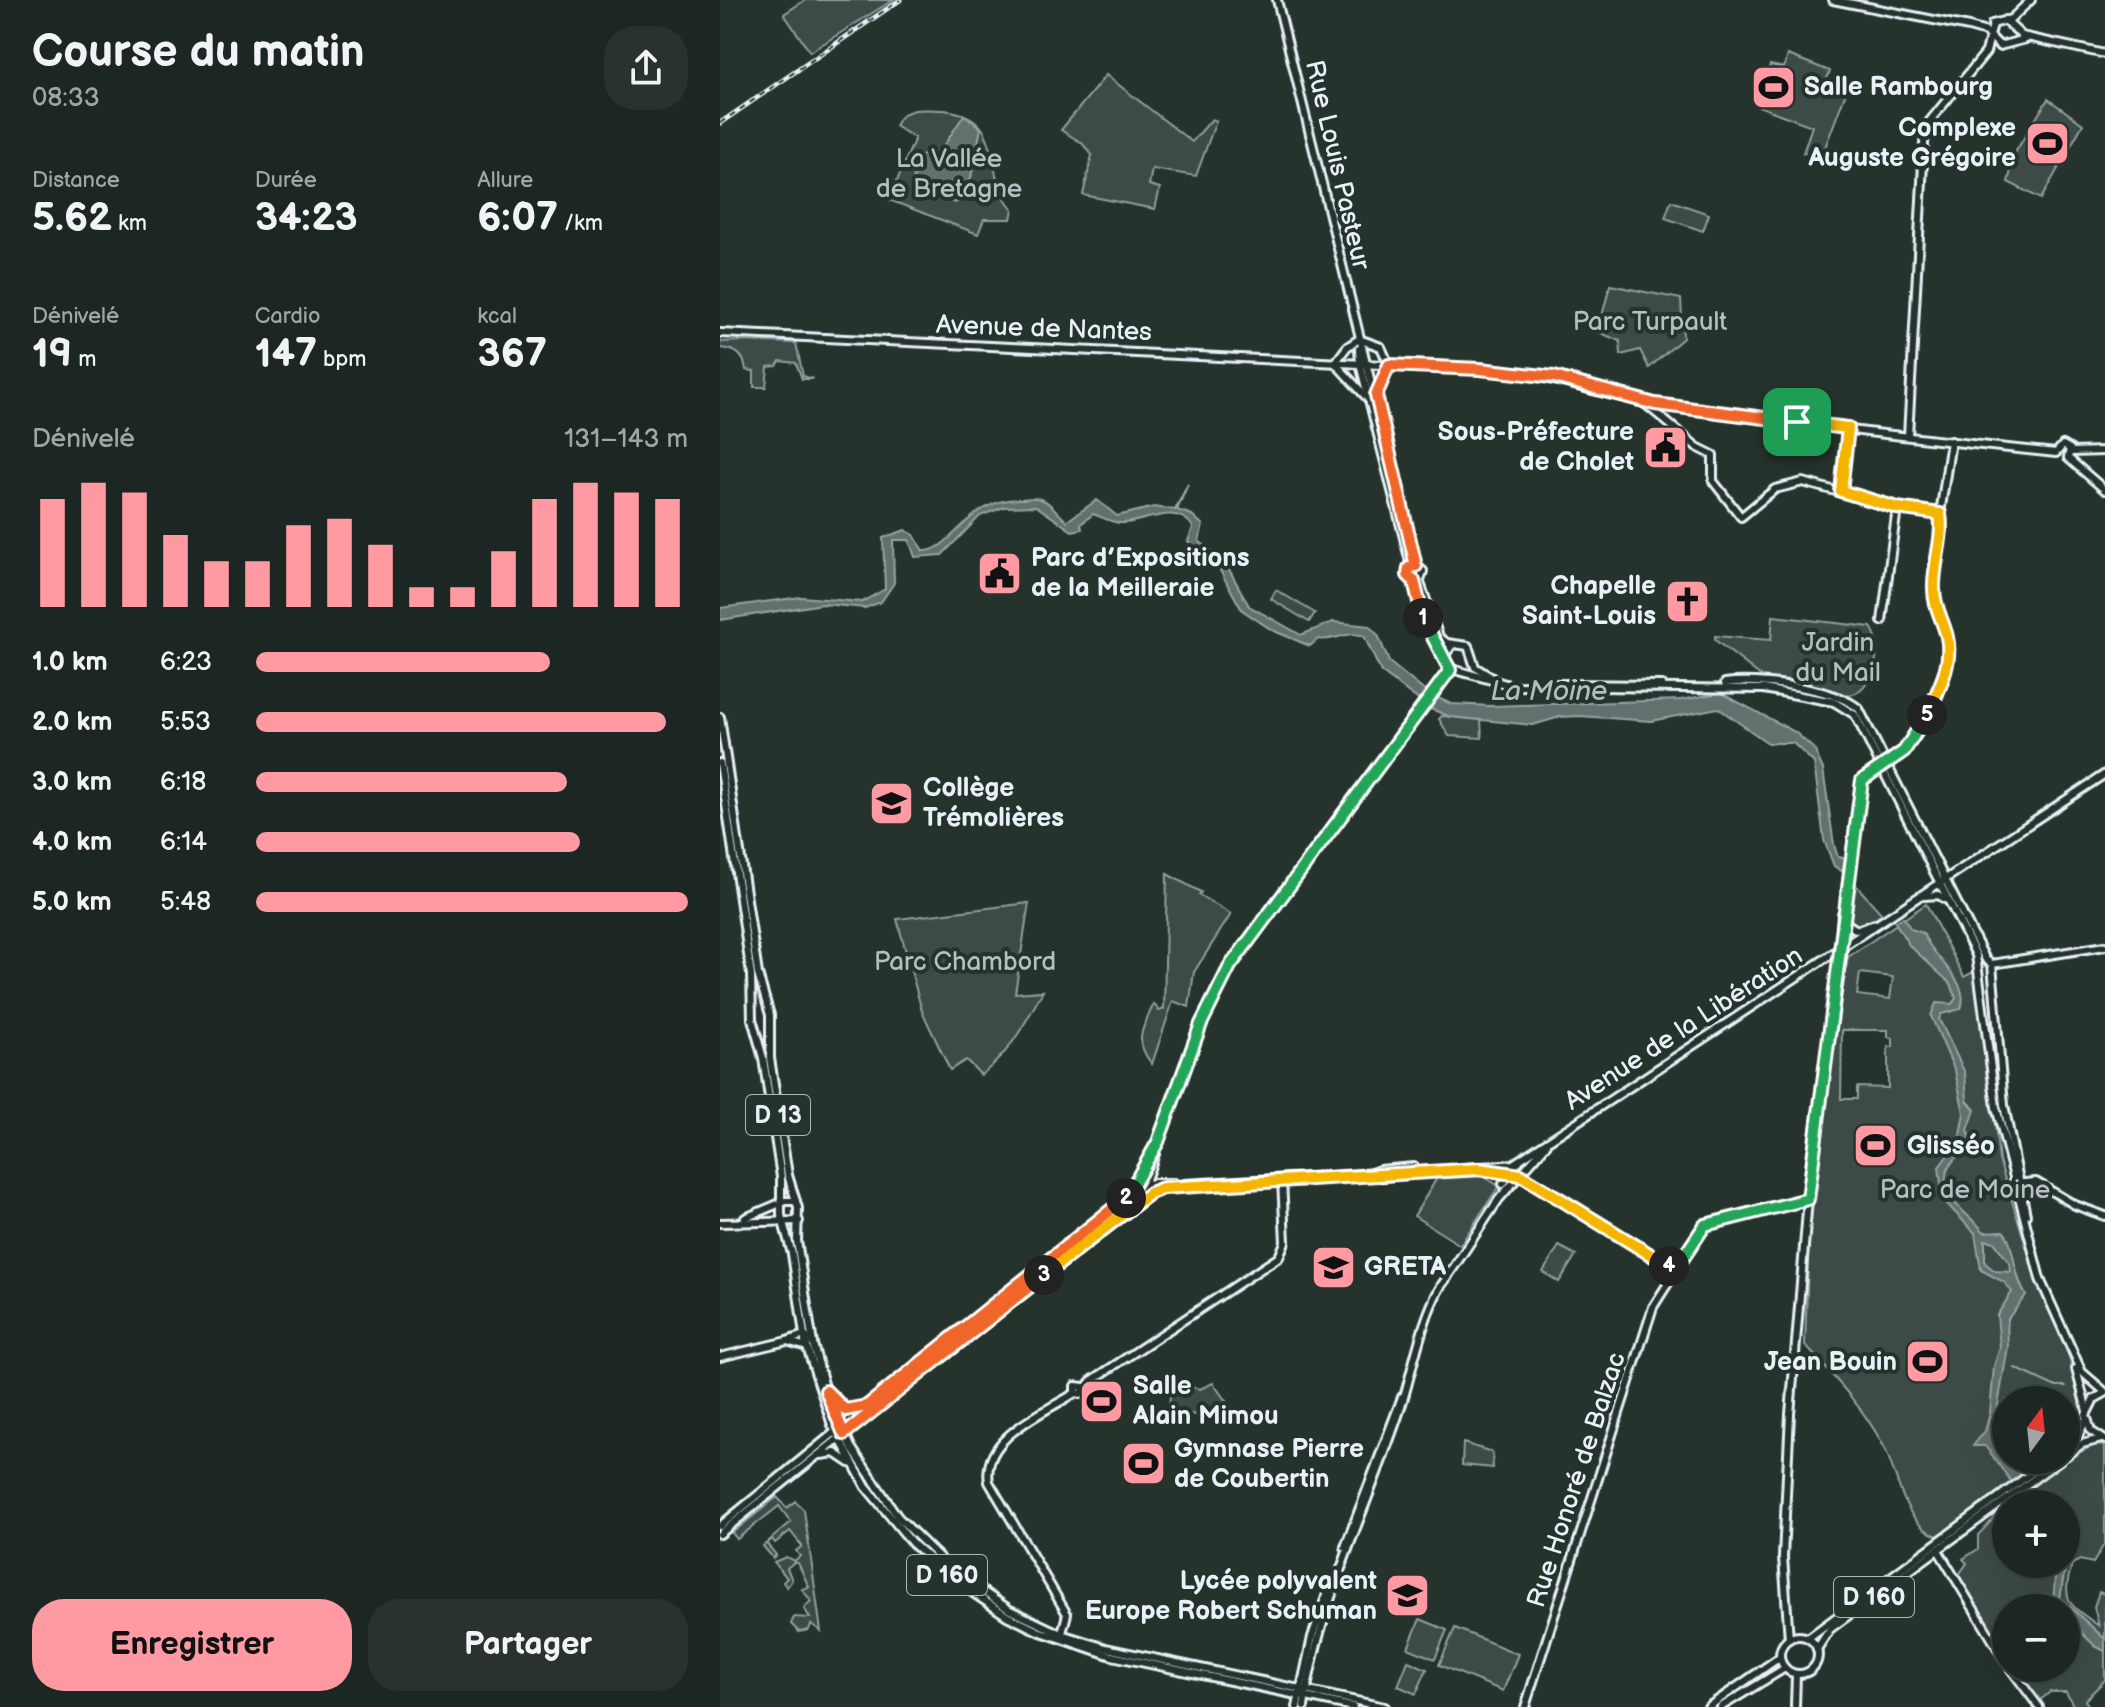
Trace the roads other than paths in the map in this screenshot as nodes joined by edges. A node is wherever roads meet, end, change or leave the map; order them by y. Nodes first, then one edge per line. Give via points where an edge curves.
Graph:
1 (1277, 0) edge
2 (1833, 0) edge
3 (2031, 0) edge
4 (2024, 8) junction
5 (2005, 20) junction
6 (1993, 24) junction
7 (1969, 27) junction
8 (2015, 29) junction
9 (1990, 38) junction
10 (2035, 40) junction
11 (2012, 42) junction
12 (2000, 46) junction
13 (1986, 52) junction
14 (2105, 54) edge
15 (722, 334) edge
16 (1359, 339) junction
17 (1335, 363) junction
18 (1364, 364) junction
19 (1389, 365) junction
20 (1373, 397) junction
21 (1642, 401) junction
22 (1848, 428) junction
23 (1908, 436) junction
24 (1951, 441) junction
25 (2105, 451) edge
26 (2070, 455) junction
27 (2105, 490) edge
28 (1841, 491) junction
29 (1897, 508) junction
30 (1940, 514) junction
31 (1414, 566) junction
32 (1417, 580) junction
33 (1882, 621) dead end
34 (1453, 644) junction
35 (1444, 653) junction
36 (1473, 660) junction
37 (1450, 670) junction
38 (1463, 671) junction
39 (1699, 685) junction
40 (720, 717) edge
41 (1884, 765) junction
42 (722, 766) edge
43 (2105, 774) edge
44 (1944, 881) junction
45 (1921, 897) junction
46 (1845, 901) junction
47 (1952, 906) junction
48 (1846, 923) junction
49 (1879, 924) junction
50 (2105, 946) edge
51 (1841, 950) junction
52 (1989, 962) junction
53 (1821, 963) junction
54 (1977, 963) junction
55 (1991, 973) junction
56 (1838, 974) junction
57 (1981, 976) junction
58 (1549, 1141) junction
59 (1158, 1142) junction
60 (1521, 1159) junction
61 (1479, 1169) junction
62 (1498, 1175) junction
63 (1509, 1175) junction
64 (1521, 1175) junction
65 (1139, 1176) junction
66 (1282, 1179) junction
67 (1503, 1184) junction
68 (2021, 1188) junction
69 (1145, 1189) junction
70 (1126, 1198) junction
71 (1499, 1199) junction
72 (1808, 1199) junction
73 (796, 1201) junction
74 (781, 1203) junction
75 (2105, 1216) edge
76 (741, 1220) junction
77 (799, 1221) junction
78 (783, 1222) junction
79 (720, 1223) edge
80 (1675, 1270) junction
81 (804, 1335) junction
82 (787, 1341) junction
83 (810, 1345) junction
84 (2072, 1354) junction
85 (720, 1357) edge
86 (826, 1391) junction
87 (1405, 1392) junction
88 (2105, 1392) edge
89 (867, 1406) junction
90 (2087, 1411) junction
91 (2086, 1420) junction
92 (2080, 1432) edge
93 (839, 1433) junction
94 (2103, 1439) edge
95 (2080, 1446) edge
96 (817, 1456) junction
97 (853, 1466) junction
98 (2036, 1474) edge
99 (2032, 1476) joint
100 (2014, 1490) edge
101 (1992, 1506) edge
102 (1992, 1507) edge
103 (720, 1526) edge
104 (720, 1534) edge
105 (1938, 1550) junction
106 (1061, 1638) junction
107 (1808, 1638) junction
108 (1789, 1639) junction
109 (1992, 1639) edge
110 (1817, 1649) junction
111 (1780, 1657) junction
112 (1785, 1668) junction
113 (1796, 1674) junction
114 (2020, 1682) edge
115 (1304, 1694) junction
116 (1297, 1707) edge
117 (1304, 1707) edge
118 (1353, 1707) edge
119 (1385, 1707) edge
120 (1525, 1707) edge
121 (1708, 1707) edge
122 (1721, 1707) edge
123 (1795, 1707) edge
124 (2039, 1707) edge

1 - 16 main road, Rue Louis Pasteur
2 - 7 main road
3 - 4 main road
4 - 5 main road
4 - 8 main road
5 - 6 main road
5 - 8 main road
6 - 7 main road
6 - 9 main road
7 - 9 main road
8 - 10 main road
8 - 11 main road
9 - 12 main road
9 - 13 main road
10 - 11 main road
10 - 14 main road
11 - 12 main road
12 - 13 main road
13 - 23 main road via 1925,127
15 - 17 main road, Avenue de Nantes
16 - 17 main road
16 - 18 main road, Rue Louis Pasteur
16 - 19 main road via 1381,347
17 - 18 main road, Avenue de Nantes
17 - 20 main road
18 - 19 main road, Avenue de Nantes
18 - 20 main road, Rue Louis Pasteur
19 - 20 main road
19 - 21 main road, Avenue de Nantes via 1554,377
20 - 31 main road, Rue Louis Pasteur
21 - 22 main road, Avenue de Nantes
21 - 28 main road via 1713,455 1713,481 1741,517 1775,489 1803,482
22 - 23 main road, Avenue de Nantes
22 - 28 main road
23 - 24 main road, Avenue de Nantes
24 - 26 main road, Avenue de Nantes via 2056,453 2063,445
24 - 30 main road
25 - 26 main road
26 - 27 main road
28 - 29 main road
29 - 30 main road
29 - 33 main road
30 - 41 main road via 1934,596 1947,639 1947,668 1919,731
31 - 32 main road via 1408,575
31 - 32 main road via 1423,571
32 - 34 main road via 1436,633
32 - 35 main road via 1429,632
34 - 35 main road
34 - 36 main road via 1468,646
35 - 37 main road
36 - 38 main road
36 - 39 main road via 1481,672 1510,682
37 - 38 main road
37 - 59 main road via 1230,966 1201,1024
38 - 39 main road via 1501,684 1544,688
39 - 41 main road via 1764,689 1834,702 1857,712
40 - 42 main road, D 13
41 - 44 main road
41 - 46 main road via 1862,780
42 - 73 main road, D 13 via 758,974 770,1015 770,1058
42 - 74 main road, D 13 via 751,975 752,1019 763,1058
43 - 44 main road, Avenue de la Libération
44 - 45 main road, Avenue de la Libération
44 - 47 main road
44 - 52 main road
45 - 47 main road via 1941,895
45 - 49 main road, Avenue de la Libération
46 - 48 main road
46 - 51 main road
47 - 54 main road
48 - 49 main road via 1857,930
48 - 51 main road
49 - 51 main road, Avenue de la Libération
50 - 52 main road
51 - 53 main road, Avenue de la Libération
51 - 56 main road
52 - 54 main road
52 - 55 main road
53 - 56 main road
53 - 58 main road, Avenue de la Libération
54 - 57 main road
55 - 57 main road
55 - 68 main road via 2004,1105
56 - 72 main road
57 - 68 main road via 1996,1107
58 - 60 main road, Avenue de la Libération
58 - 64 main road, Avenue de la Libération
59 - 65 main road
59 - 69 main road
60 - 61 main road, Avenue de la Libération
60 - 63 main road, Avenue de la Libération
61 - 62 main road
61 - 66 main road
62 - 63 main road
62 - 67 main road
63 - 64 main road
63 - 67 main road, Avenue de la Libération
64 - 71 main road, Avenue de la Libération
64 - 80 main road
65 - 69 main road
65 - 70 main road
66 - 69 main road
66 - 106 main road via 1285,1242 1279,1257 1084,1387 1081,1394 999,1443 988,1462 995,1491 1067,1614
67 - 71 main road, Avenue de la Libération
68 - 75 main road via 2042,1186
68 - 84 main road via 2040,1279
69 - 70 main road
69 - 93 main road via 1105,1228
70 - 89 main road
71 - 87 main road via 1447,1278
72 - 80 main road, Rue Honoré de Balzac via 1705,1225
72 - 108 main road via 1784,1504
73 - 74 main road
73 - 77 main road, D 13
74 - 76 main road
74 - 78 main road, D 13
76 - 78 main road
76 - 79 main road
77 - 78 main road
77 - 83 main road, D 13
78 - 81 main road, D 13
80 - 120 main road, Rue Honoré de Balzac via 1653,1307
81 - 82 main road
81 - 83 main road, D 13
82 - 83 main road
82 - 85 main road
83 - 86 main road, D 13
83 - 93 main road, D 13
84 - 88 main road via 2088,1381
84 - 90 main road
86 - 89 main road via 845,1410
86 - 93 main road, D 13
87 - 115 main road via 1323,1616
87 - 115 main road via 1319,1614
88 - 90 main road
89 - 93 main road
90 - 91 main road
91 - 92 main road
91 - 94 main road
93 - 96 main road
93 - 97 main road, D 160
93 - 103 main road
93 - 106 main road, D 160 via 886,1502 928,1549 979,1590
94 - 95 main road
96 - 97 main road via 835,1453
96 - 104 main road
97 - 106 main road, D 160 via 893,1522 951,1578 1007,1616
98 - 99 main road, D 160
99 - 100 main road, D 160
101 - 107 main road, D 160
102 - 105 main road, D 160
105 - 109 main road
105 - 110 main road, D 160 via 1830,1629
106 - 115 main road, D 160 via 1112,1656
106 - 115 main road, D 160
107 - 108 main road
107 - 110 main road
108 - 111 main road
110 - 113 main road via 1814,1669
111 - 112 main road
111 - 121 main road
112 - 113 main road
112 - 122 main road
113 - 123 main road
114 - 124 main road
115 - 116 main road
115 - 117 main road
115 - 118 main road, D 160
115 - 119 main road, D 160

